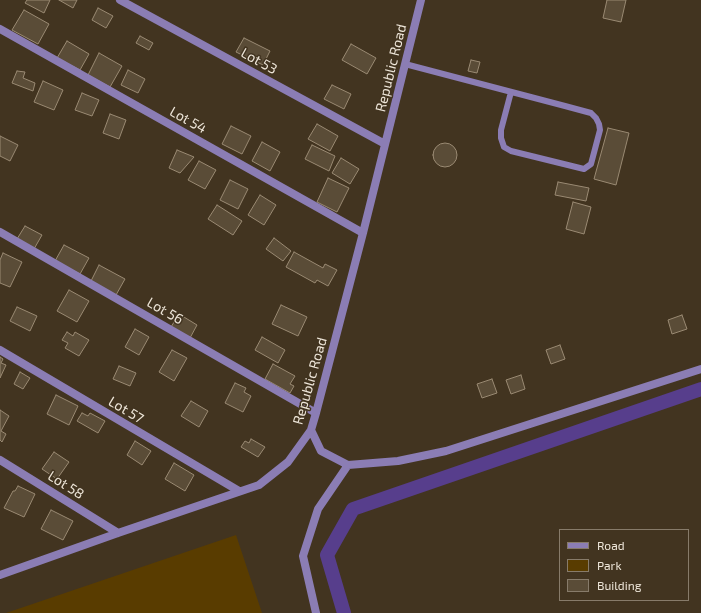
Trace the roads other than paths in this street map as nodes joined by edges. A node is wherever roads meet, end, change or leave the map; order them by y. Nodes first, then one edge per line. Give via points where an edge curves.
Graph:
1 (120, 0) edge
2 (421, 0) edge
3 (0, 29) edge
4 (405, 64) junction
5 (512, 92) junction
6 (385, 144) junction
7 (0, 232) edge
8 (363, 233) junction
9 (0, 350) edge
10 (701, 369) edge
11 (316, 413) junction
12 (311, 430) junction
13 (0, 460) edge
14 (348, 465) junction
15 (239, 491) junction
16 (118, 533) junction
17 (0, 575) edge
18 (316, 613) edge

1 - 6 street, Lot 53
2 - 4 street, Republic Road
3 - 8 street, Lot 54
4 - 5 lane
4 - 6 street, Republic Road
5 - 5 lane via 591,113 596,118 600,130 591,164 584,169 511,151 504,147 500,138 501,130
6 - 8 street, Republic Road
7 - 11 street, Lot 56
8 - 11 street, Republic Road
9 - 15 street, Lot 57
10 - 14 street via 446,451 398,461
11 - 12 street, Republic Road
12 - 14 street via 321,451
12 - 15 street, Republic Road via 288,462 259,485
13 - 16 street, Lot 58
14 - 18 street via 318,509 303,556
15 - 16 street, Republic Road
16 - 17 street, Republic Road

